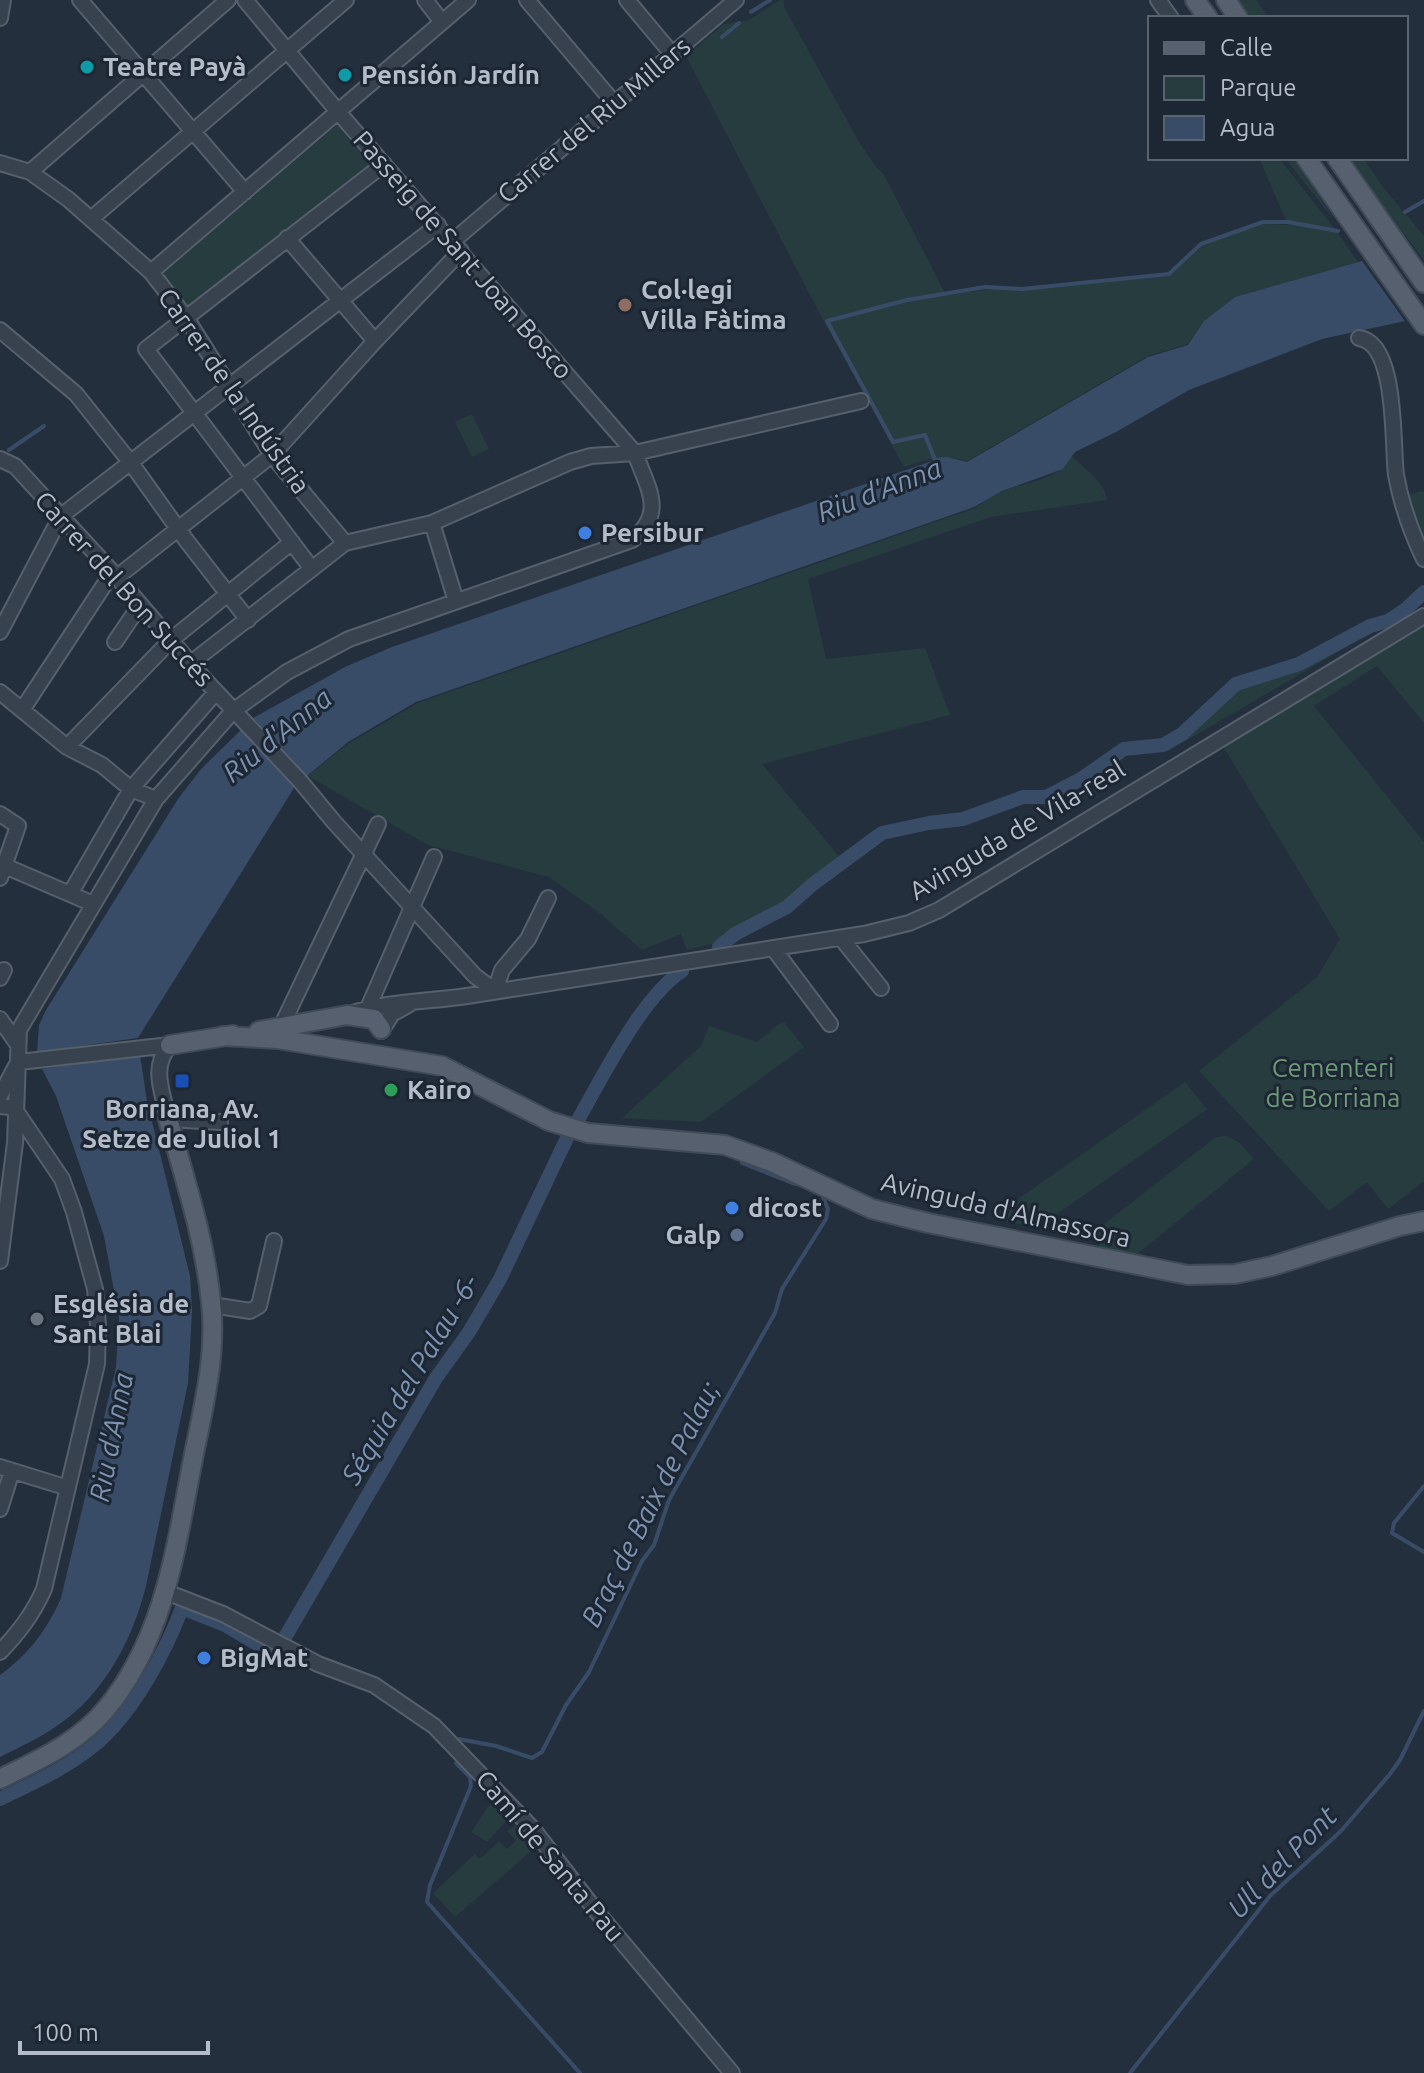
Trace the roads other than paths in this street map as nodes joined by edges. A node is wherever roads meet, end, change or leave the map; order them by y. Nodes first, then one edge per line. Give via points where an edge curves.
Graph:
1 (3, 0) edge
2 (80, 0) edge
3 (228, 0) edge
4 (245, 0) edge
5 (346, 0) edge
6 (425, 0) edge
7 (468, 0) edge
8 (527, 0) edge
9 (627, 0) edge
10 (736, 0) edge
11 (0, 18) edge
12 (442, 22) junction
13 (288, 50) junction
14 (673, 55) junction
15 (144, 72) junction
16 (615, 104) junction
17 (339, 113) junction
18 (193, 132) junction
19 (1307, 160) edge
20 (1338, 160) edge
21 (0, 163) edge
22 (384, 164) junction
23 (30, 172) junction
24 (245, 192) junction
25 (92, 218) junction
26 (438, 225) junction
27 (287, 238) junction
28 (457, 246) junction
29 (151, 272) junction
30 (1424, 283) edge
31 (339, 302) junction
32 (187, 319) junction
33 (1422, 323) edge
34 (0, 330) edge
35 (1359, 338) dead end
36 (375, 341) junction
37 (231, 385) junction
38 (861, 401) dead end
39 (194, 415) junction
40 (635, 453) junction
41 (272, 455) junction
42 (0, 459) edge
43 (131, 463) junction
44 (244, 479) junction
45 (61, 516) junction
46 (432, 523) junction
47 (179, 529) junction
48 (292, 542) junction
49 (345, 543) junction
50 (1424, 559) edge
51 (312, 569) junction
52 (114, 575) junction
53 (229, 595) junction
54 (456, 601) junction
55 (140, 605) junction
56 (1422, 616) edge
57 (248, 620) junction
58 (0, 632) edge
59 (171, 640) junction
60 (115, 642) dead end
61 (191, 663) junction
62 (0, 692) edge
63 (216, 692) junction
64 (22, 710) junction
65 (233, 711) junction
66 (67, 747) junction
67 (131, 789) junction
68 (156, 799) junction
69 (0, 814) edge
70 (378, 824) dead end
71 (363, 853) junction
72 (434, 857) dead end
73 (2, 869) edge
74 (70, 894) junction
75 (548, 898) dead end
76 (93, 904) junction
77 (412, 907) junction
78 (841, 938) junction
79 (773, 948) junction
80 (475, 976) junction
81 (881, 988) dead end
82 (495, 991) junction
83 (467, 996) junction
84 (411, 1004) junction
85 (368, 1008) junction
86 (345, 1015) junction
87 (0, 1019) edge
88 (830, 1024) dead end
89 (381, 1030) junction
90 (280, 1033) junction
91 (18, 1045) junction
92 (170, 1045) junction
93 (337, 1049) junction
94 (356, 1054) junction
95 (406, 1059) junction
96 (19, 1062) junction
97 (0, 1096) edge
98 (0, 1106) edge
99 (16, 1111) junction
100 (168, 1119) junction
101 (220, 1122) dead end
102 (7, 1146) edge
103 (1424, 1221) edge
104 (274, 1241) dead end
105 (0, 1261) edge
106 (212, 1305) junction
107 (6, 1469) edge
108 (68, 1488) junction
109 (0, 1509) edge
110 (166, 1592) junction
111 (0, 1652) edge
112 (0, 1779) edge
113 (732, 2073) edge

1 - 11 street
2 - 15 street
3 - 15 street
4 - 13 street, Passeig de Sant Joan Bosco
5 - 13 street
6 - 12 street
7 - 12 street
8 - 16 street
9 - 14 street
10 - 14 street, Carrer del Riu Millars
12 - 17 street
13 - 17 street, Passeig de Sant Joan Bosco
13 - 18 street
14 - 16 street, Carrer del Riu Millars
15 - 18 street
15 - 23 street
16 - 28 street, Carrer del Riu Millars
17 - 22 street, Passeig de Sant Joan Bosco
17 - 24 street
18 - 24 street
18 - 25 street
19 - 33 main road
20 - 30 main road
21 - 23 street, Carrer de la Indústria
22 - 26 street, Passeig de Sant Joan Bosco
22 - 27 street
23 - 25 street, Carrer de la Indústria
24 - 29 street
25 - 29 street, Carrer de la Indústria
26 - 28 street, Passeig de Sant Joan Bosco
26 - 31 street
27 - 31 street
27 - 32 street
28 - 36 street, Carrer del Riu Millars
28 - 40 street, Passeig de Sant Joan Bosco
29 - 32 street, Carrer de la Indústria
31 - 36 street
31 - 37 street
32 - 37 street, Carrer de la Indústria
32 - 39 street via 146,349
34 - 43 street via 76,394
35 - 50 street via 1372,344 1383,359 1396,476
36 - 41 street, Carrer del Riu Millars
37 - 39 street
37 - 41 street, Carrer de la Indústria
38 - 40 street
39 - 43 street
39 - 44 street
40 - 46 street via 570,462
40 - 54 street, Passeig de Sant Joan Bosco via 653,511 650,523 632,540
41 - 44 street, Carrer del Riu Millars
41 - 49 street, Carrer de la Indústria
42 - 45 street, Carrer del Bon Succés via 15,466
43 - 45 street
43 - 47 street
44 - 47 street, Carrer del Riu Millars
44 - 48 street
45 - 52 street, Carrer del Bon Succés
45 - 58 street
46 - 49 street
46 - 54 street
47 - 52 street, Carrer del Riu Millars
47 - 53 street
48 - 51 street
48 - 53 street
49 - 51 street
51 - 57 street
52 - 55 street, Carrer del Bon Succés
52 - 64 street, Carrer del Riu Millars
53 - 57 street
53 - 59 street
54 - 65 street via 349,639 287,672
55 - 59 street, Carrer del Bon Succés
55 - 60 street
56 - 78 street, Avinguda de Vila-real via 939,910 909,923
57 - 61 street
59 - 61 street, Carrer del Bon Succés
59 - 66 street
61 - 63 street, Carrer del Bon Succés
62 - 64 street
63 - 65 street, Carrer del Bon Succés
63 - 67 street
64 - 66 street
65 - 68 street
65 - 71 street, Carrer del Bon Succés
66 - 67 street via 102,765
67 - 68 street
67 - 74 street
68 - 76 street
69 - 73 street via 18,826
70 - 71 street
71 - 77 street, Carrer del Bon Succés
71 - 90 street
72 - 77 street
73 - 74 street
74 - 76 street
75 - 82 street via 528,939 502,970
76 - 91 street via 26,1015
77 - 80 street, Carrer del Bon Succés
77 - 85 street
78 - 79 street, Avinguda de Vila-real
78 - 81 street
79 - 82 street, Avinguda de Vila-real
79 - 88 street
80 - 82 street, Carrer del Bon Succés
80 - 83 street
82 - 83 street, Avinguda de Vila-real
83 - 84 street, Avinguda de Vila-real
84 - 85 street, Avinguda de Vila-real
84 - 89 street via 392,1014
85 - 86 street, Avinguda de Vila-real
86 - 89 main road via 374,1019
86 - 90 main road, Avinguda de Vila-real
86 - 93 main road via 329,1032
87 - 91 street
89 - 94 main road via 376,1044
89 - 95 main road
90 - 92 main road
90 - 93 main road, Avinguda d'Almassora
91 - 96 street
92 - 96 street
92 - 100 street via 160,1056 158,1069
93 - 94 main road, Avinguda d'Almassora
94 - 95 main road, Avinguda d'Almassora
95 - 103 main road, Avinguda d'Almassora via 442,1066 549,1121 588,1133 725,1145 872,1209 1188,1275 1272,1266
96 - 97 street
96 - 99 street
98 - 99 street
99 - 102 street
99 - 108 street via 61,1178 95,1289 97,1364
100 - 101 street
100 - 106 main road via 203,1244
102 - 105 street
104 - 106 street via 259,1306 250,1311
106 - 110 main road via 211,1367
107 - 108 street
107 - 109 street
108 - 111 street via 44,1589 20,1632
110 - 112 main road via 145,1646 105,1710 65,1745
110 - 113 street, Camí de Santa Pau via 374,1685 434,1726 533,1829

